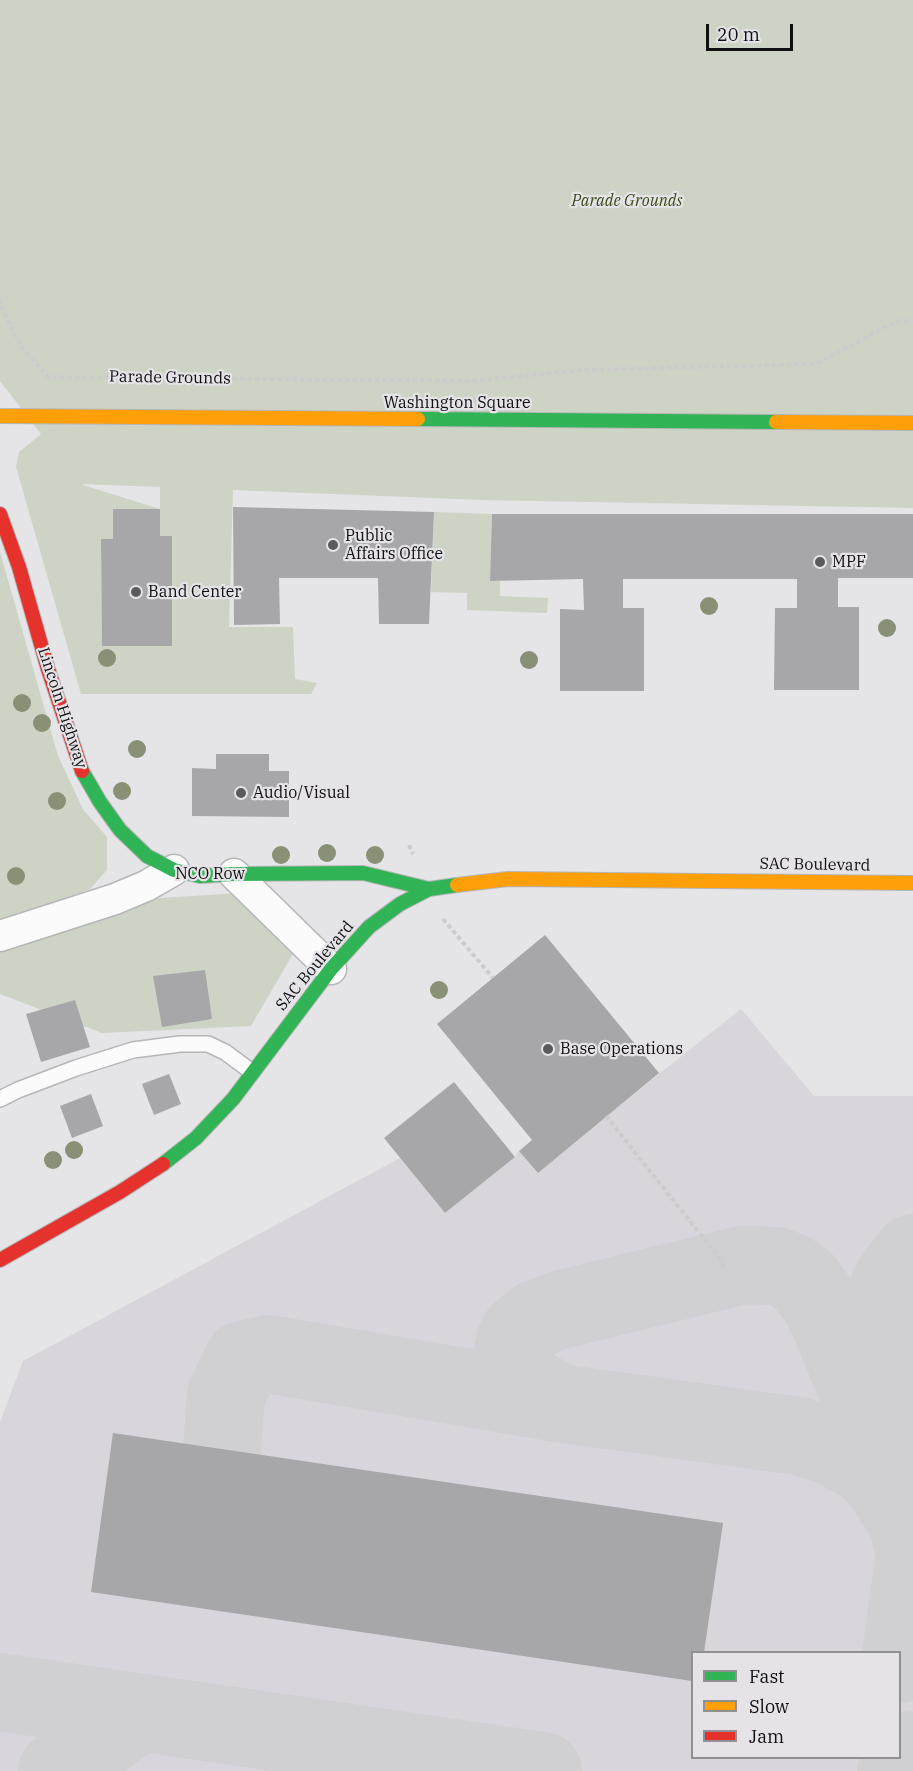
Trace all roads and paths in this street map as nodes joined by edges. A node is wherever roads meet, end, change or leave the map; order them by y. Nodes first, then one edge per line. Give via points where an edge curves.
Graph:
1 (0, 299) edge
2 (913, 321) edge
3 (0, 416) edge
4 (913, 423) edge
5 (0, 514) edge
6 (174, 870) junction
7 (234, 874) junction
8 (913, 883) edge
9 (429, 889) junction
10 (443, 919) dead end
11 (0, 936) edge
12 (331, 969) junction
13 (493, 978) dead end
14 (252, 1072) junction
15 (0, 1099) edge
16 (606, 1116) dead end
17 (0, 1260) edge
18 (725, 1269) dead end

1 - 2 path, Parade Grounds via 20,345 48,377 472,381 583,370 816,364 897,321
3 - 4 street, Washington Square
5 - 6 street, Lincoln Highway via 83,773 120,830 147,856
6 - 7 street, NCO Row via 200,876
6 - 11 street, NCO Row via 115,899
7 - 9 street, NCO Row via 363,873
7 - 12 street
8 - 9 street, SAC Boulevard via 508,879
9 - 12 street, SAC Boulevard via 369,927
10 - 13 path
12 - 14 street, SAC Boulevard
14 - 15 lane via 208,1044 180,1044 133,1050
14 - 17 street, SAC Boulevard via 218,1116 176,1155 120,1192
16 - 18 path

